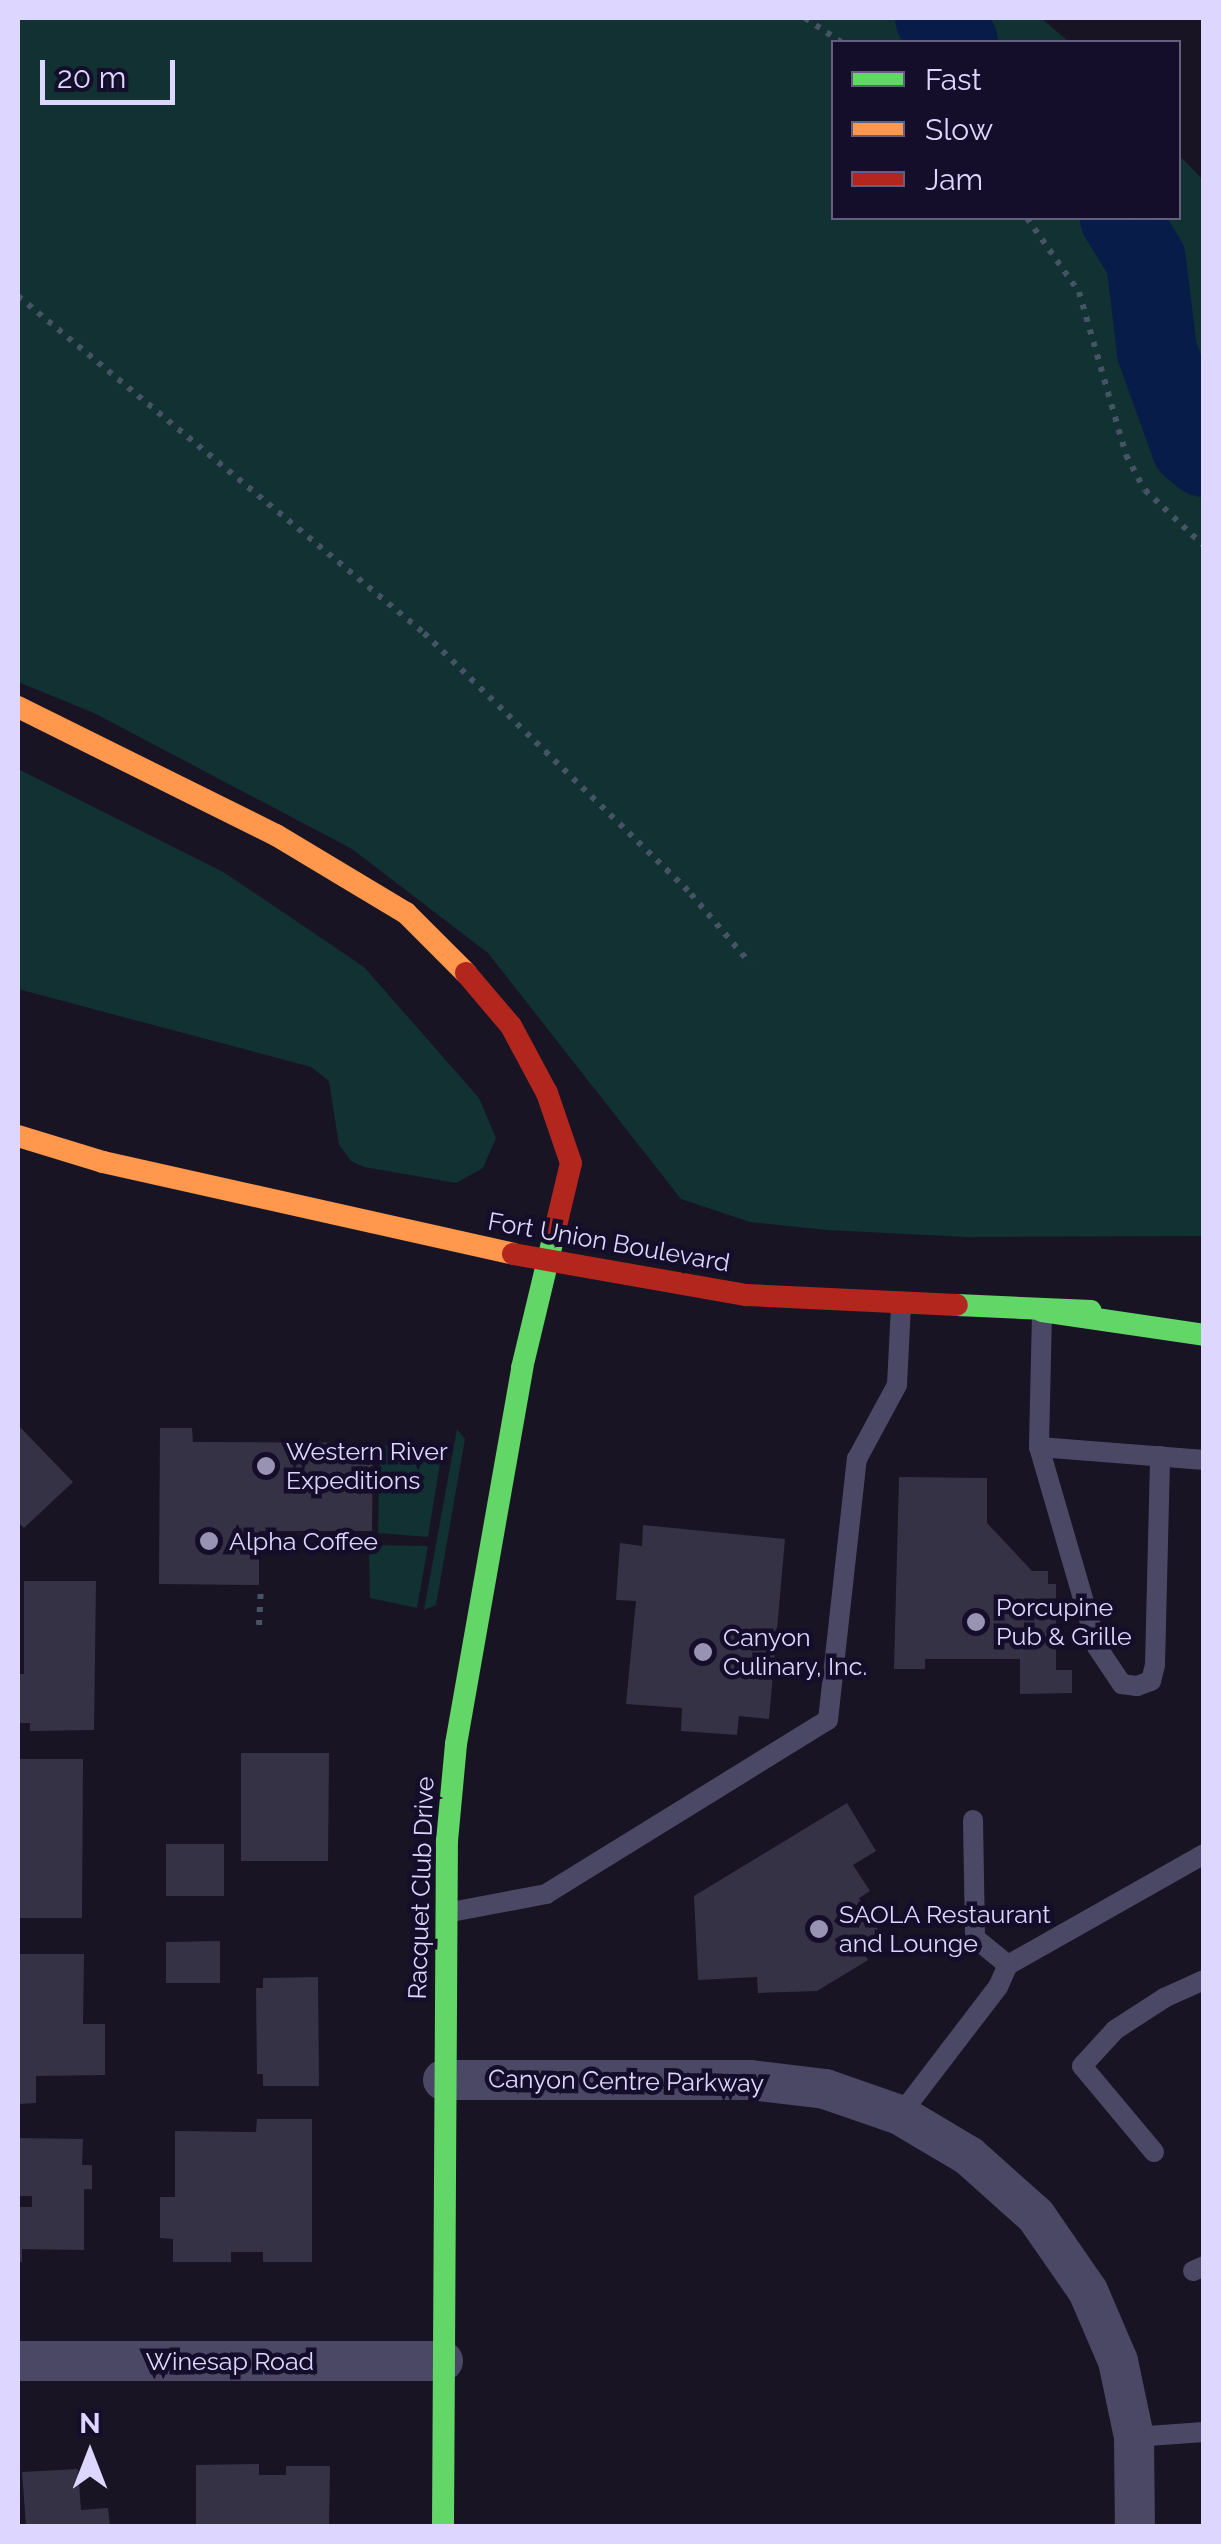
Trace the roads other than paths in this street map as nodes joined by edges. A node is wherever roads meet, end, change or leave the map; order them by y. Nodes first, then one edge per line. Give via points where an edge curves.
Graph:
1 (18, 707) edge
2 (18, 1136) edge
3 (550, 1262) junction
4 (901, 1305) junction
5 (1204, 1310) edge
6 (1042, 1311) junction
7 (1204, 1335) edge
8 (1039, 1447) junction
9 (1160, 1456) junction
10 (1204, 1460) edge
11 (973, 1820) dead end
12 (1204, 1854) edge
13 (444, 1913) junction
14 (1008, 1964) junction
15 (1204, 1980) edge
16 (443, 2080) junction
17 (900, 2116) junction
18 (1154, 2152) dead end
19 (18, 2361) edge
20 (443, 2361) junction
21 (1204, 2432) edge
22 (1134, 2437) junction
23 (443, 2526) edge
24 (1135, 2526) edge

1 - 3 street, Racquet Club Drive via 342,871 406,913 462,968 511,1026 547,1093 571,1162
2 - 3 street, Fort Union Boulevard via 295,1208
3 - 4 street, Fort Union Boulevard via 746,1295
3 - 13 street, Racquet Club Drive via 524,1358 465,1690
4 - 6 street, Fort Union Boulevard
4 - 13 lane via 897,1385 857,1459 828,1720 546,1894
5 - 6 street, Fort Union Boulevard
6 - 7 street
6 - 8 lane
8 - 9 lane
8 - 9 lane via 1097,1647 1122,1684 1137,1686 1150,1681 1155,1665
9 - 10 lane
11 - 14 lane via 975,1938
12 - 14 lane
13 - 16 street, Racquet Club Drive
14 - 17 lane via 998,1987
15 - 18 lane via 1115,2030 1082,2066
16 - 17 street, Canyon Centre Parkway via 751,2080 825,2089
16 - 20 street, Racquet Club Drive
17 - 22 street, Canyon Centre Parkway via 969,2156 1036,2216 1088,2291 1118,2361
19 - 20 street, Winesap Road
20 - 23 street, Racquet Club Drive
21 - 22 lane
22 - 24 street, Canyon Centre Parkway

